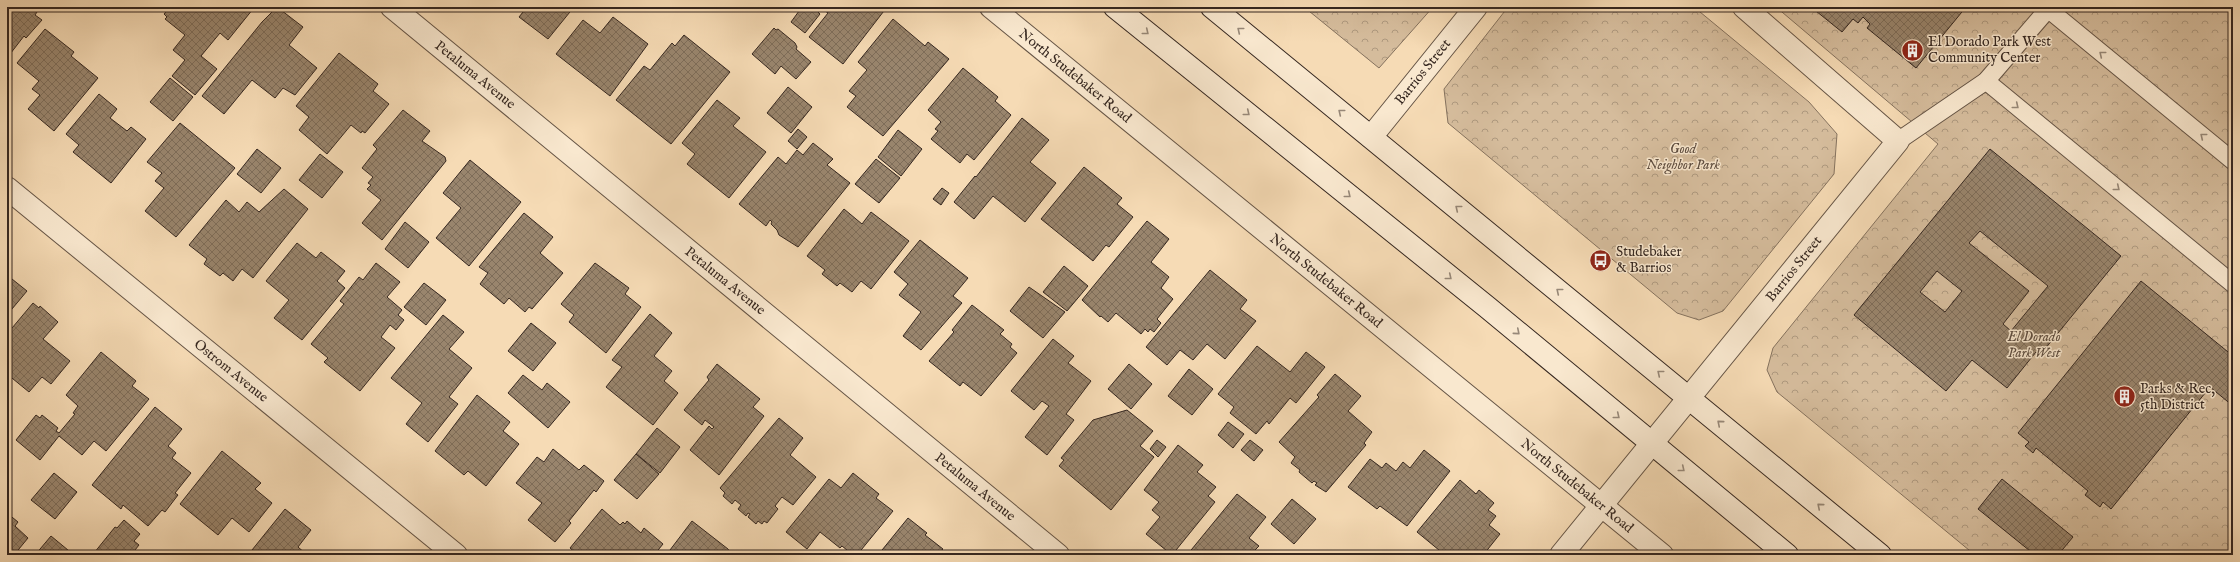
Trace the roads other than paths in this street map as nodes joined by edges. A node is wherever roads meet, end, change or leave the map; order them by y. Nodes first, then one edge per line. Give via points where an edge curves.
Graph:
1 (392, 7) edge
2 (991, 7) edge
3 (1116, 7) edge
4 (1212, 7) edge
5 (1476, 7) edge
6 (1744, 7) edge
7 (1986, 81) junction
8 (1371, 137) junction
9 (1898, 141) junction
10 (2233, 161) edge
11 (7, 188) edge
12 (2233, 284) edge
13 (1690, 398) junction
14 (1652, 445) junction
15 (1601, 506) junction
16 (456, 555) edge
17 (1058, 555) edge
18 (1561, 555) edge
19 (1662, 555) edge
20 (1787, 555) edge
21 (1880, 555) edge

1 - 17 street, Petaluma Avenue
2 - 15 street, North Studebaker Road
3 -> 14 street via 1481,302
8 -> 4 street
5 - 8 street, Barrios Street
6 - 9 street
7 - 9 lane
10 -> 7 lane via 2048,9
7 -> 12 lane
13 -> 8 street
9 - 13 street, Barrios Street
11 - 16 street, Ostrom Avenue
13 - 14 street, Barrios Street
21 -> 13 street
14 - 15 street, Barrios Street
14 -> 20 street
15 - 18 street, Barrios Street
15 - 19 street, North Studebaker Road

